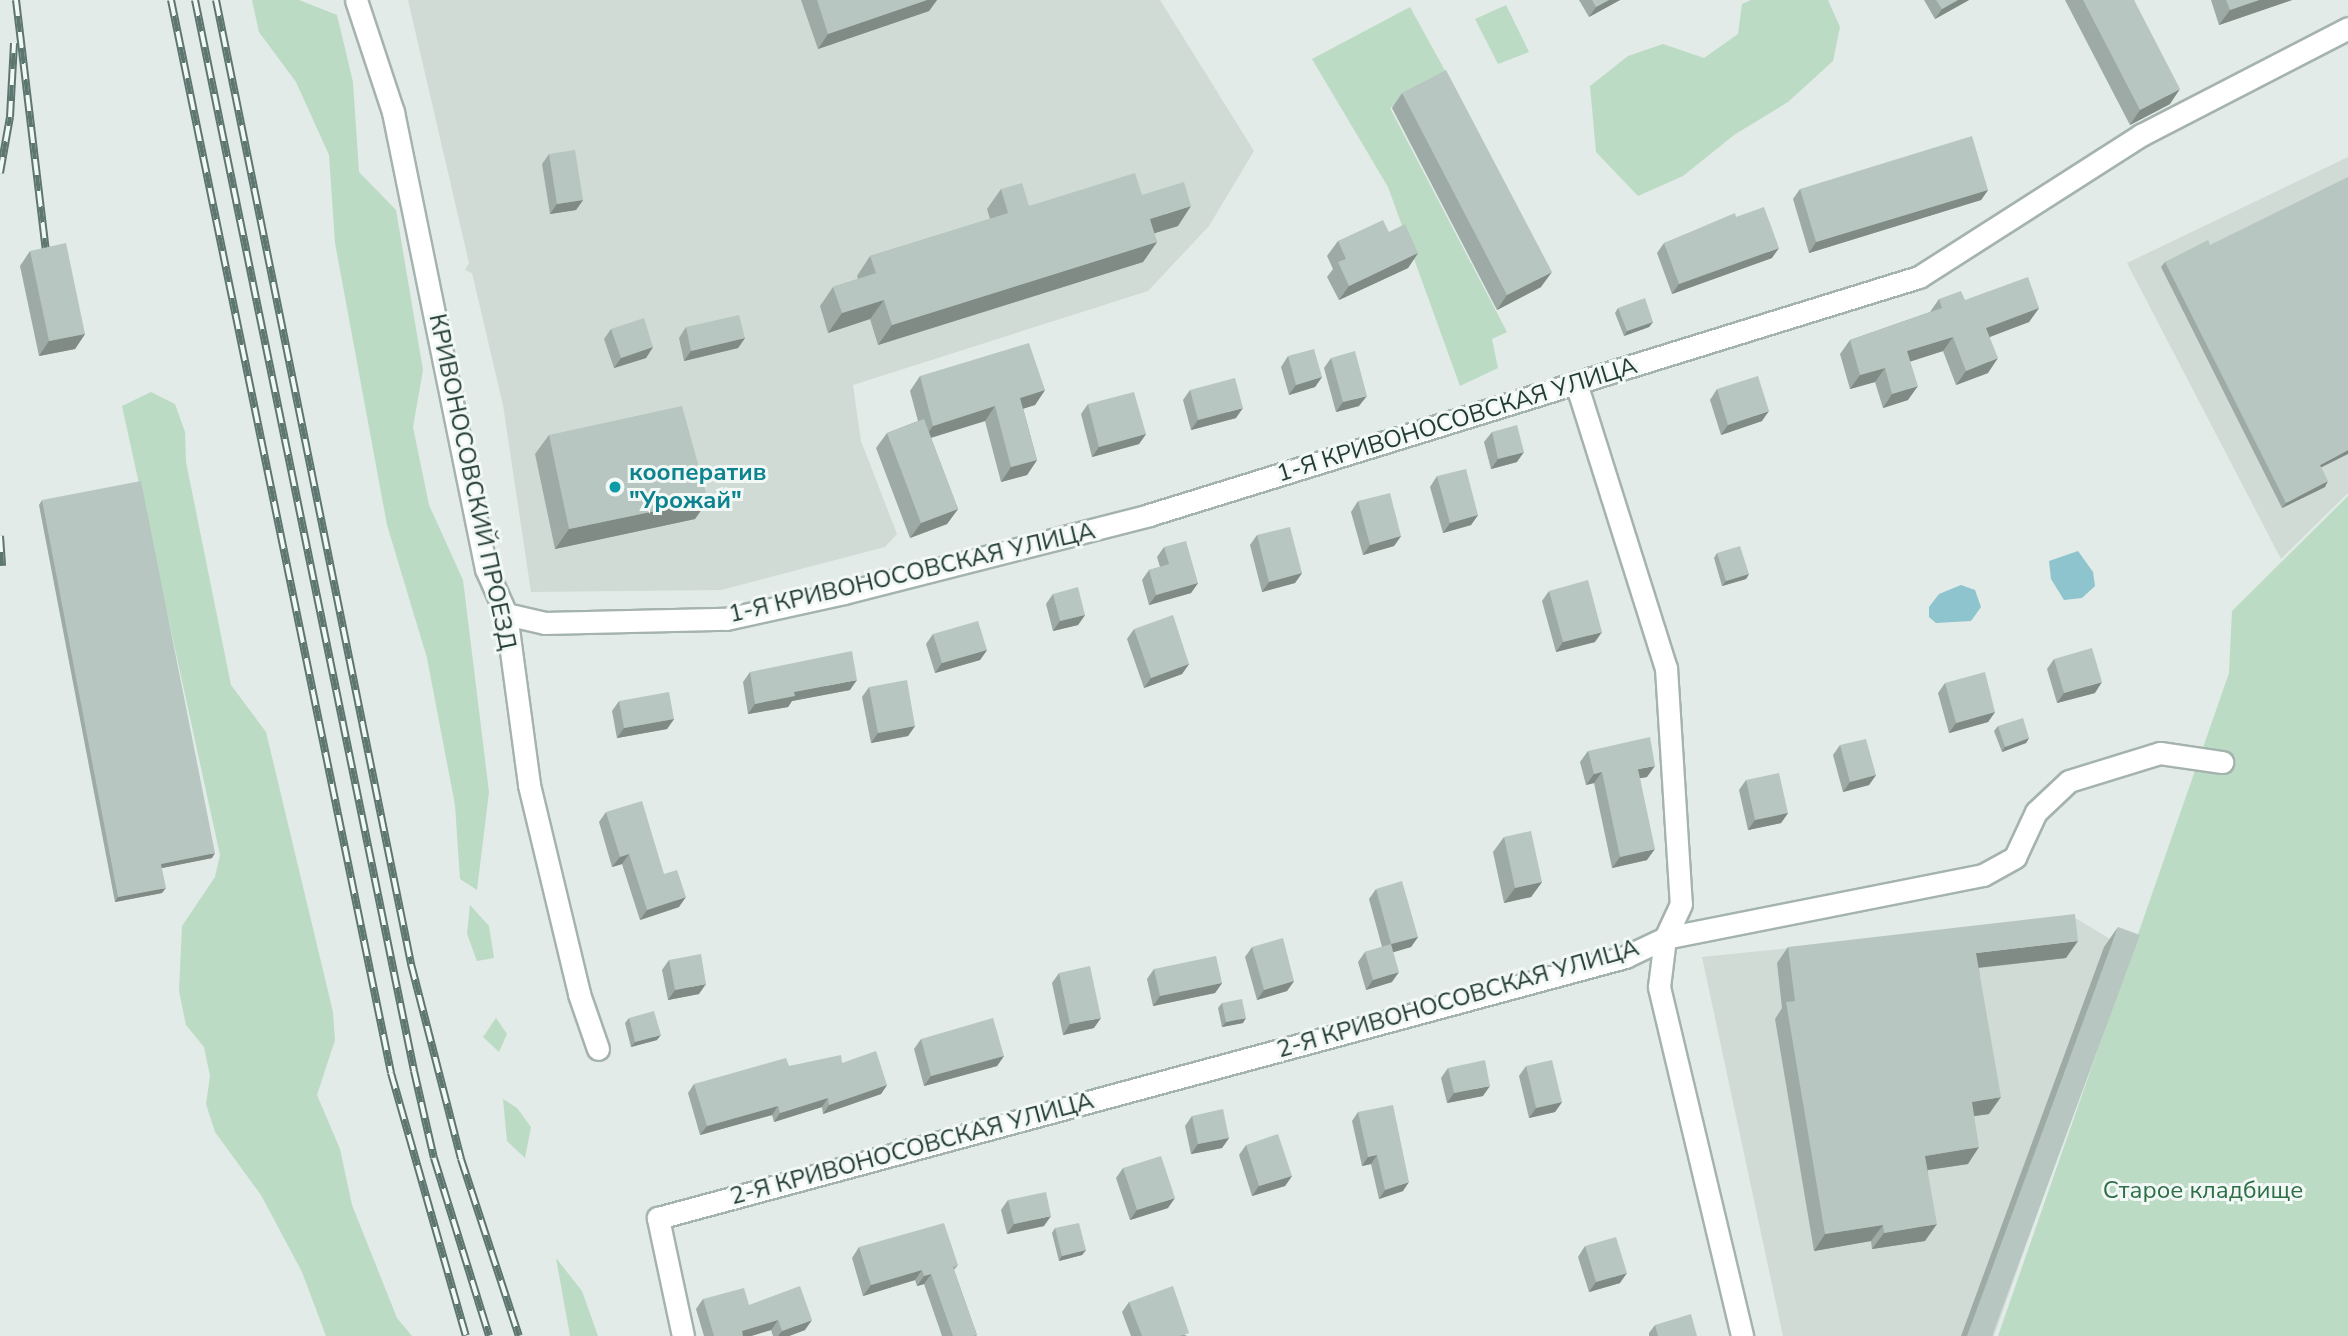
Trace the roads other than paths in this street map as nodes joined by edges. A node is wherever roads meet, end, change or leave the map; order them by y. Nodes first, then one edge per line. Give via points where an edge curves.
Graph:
1 (356, 0) edge
2 (2348, 27) edge
3 (1576, 383) junction
4 (506, 614) junction
5 (2222, 762) dead end
6 (1665, 938) junction
7 (598, 1049) dead end
8 (683, 1336) edge
9 (1742, 1336) edge

1 - 4 street, КРИВОНОСОВСКИЙ ПРОЕЗД via 393,112 486,569
2 - 3 street, 1-Я КРИВОНОСОВСКАЯ УЛИЦА via 2141,135 1919,277
3 - 4 street, 1-Я КРИВОНОСОВСКАЯ УЛИЦА via 1149,515 740,616 544,623
3 - 6 street via 1666,668 1681,904
4 - 7 street, КРИВОНОСОВСКИЙ ПРОЕЗД via 529,785 579,994
5 - 6 street, 2-Я КРИВОНОСОВСКАЯ УЛИЦА via 2160,753 2069,782 2036,811 2015,857 1983,875
6 - 8 street, 2-Я КРИВОНОСОВСКАЯ УЛИЦА via 1625,957 658,1218
6 - 9 street via 1659,987

